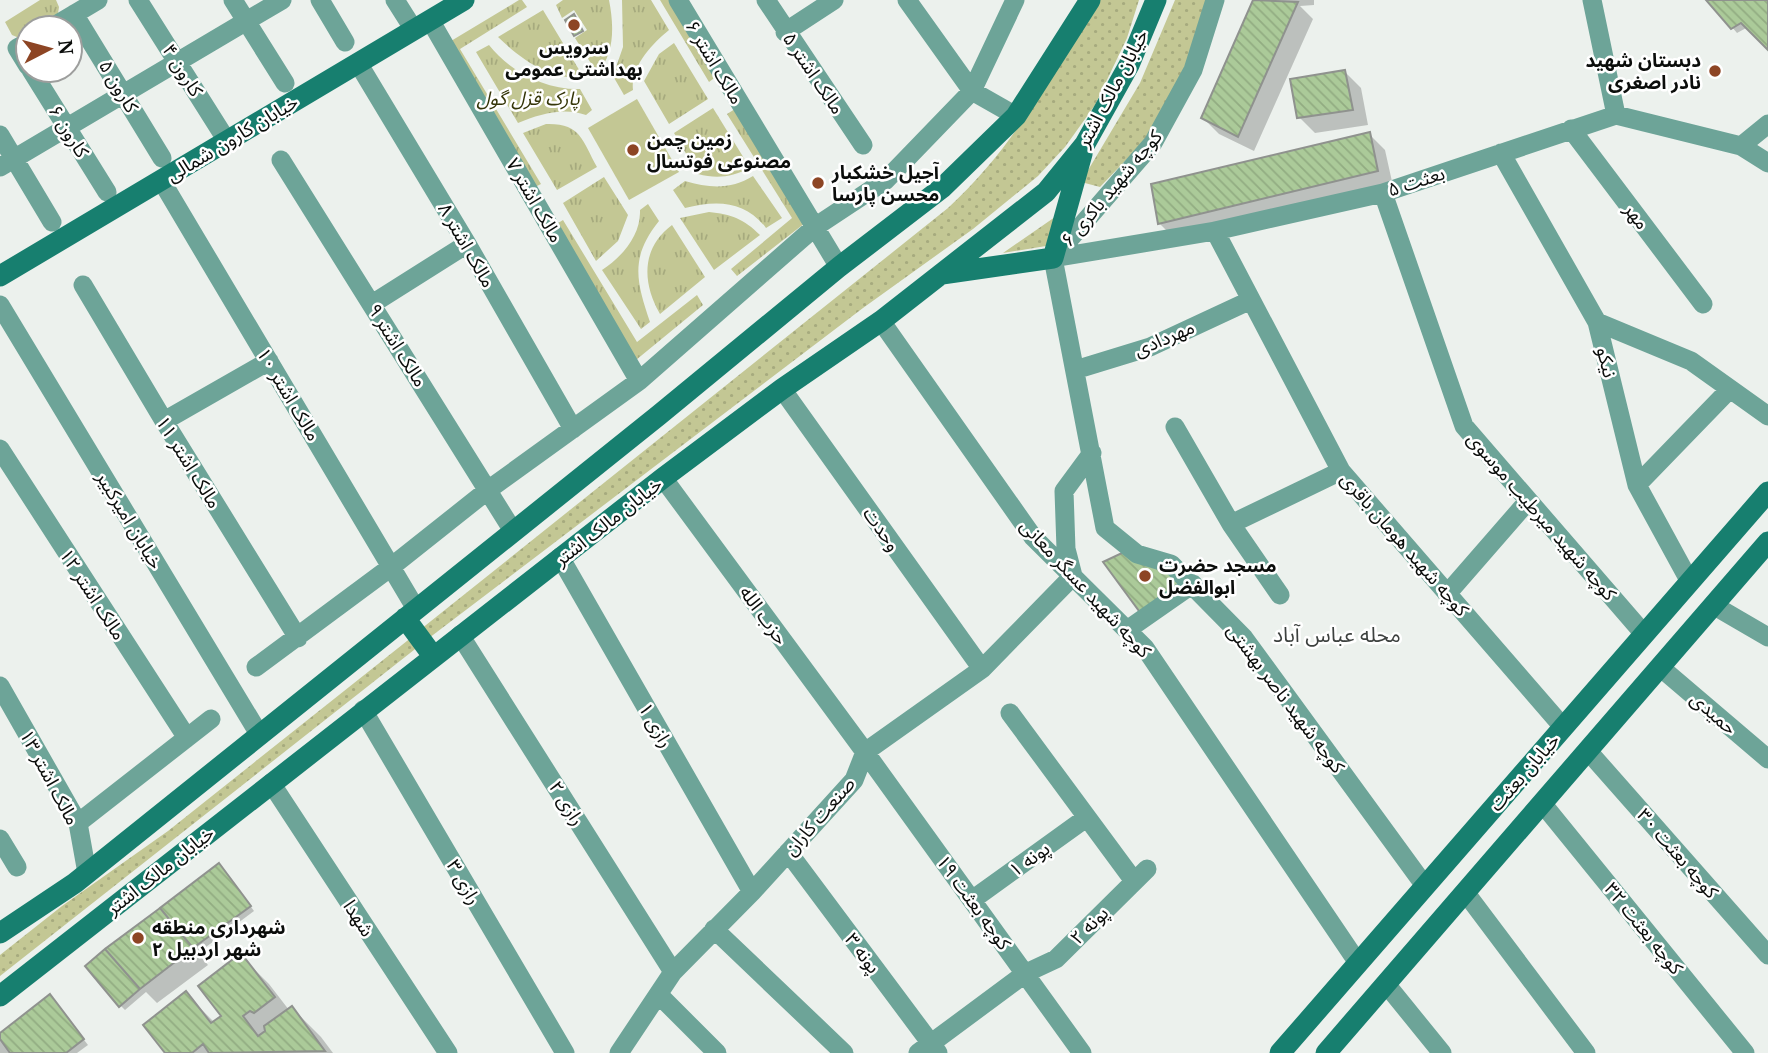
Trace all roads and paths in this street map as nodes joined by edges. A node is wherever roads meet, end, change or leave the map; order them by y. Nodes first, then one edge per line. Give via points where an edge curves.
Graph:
1 (98, 0) edge
2 (138, 0) edge
3 (233, 0) edge
4 (282, 0) edge
5 (320, 0) edge
6 (396, 0) edge
7 (464, 0) edge
8 (678, 0) edge
9 (766, 0) edge
10 (834, 0) edge
11 (907, 0) edge
12 (1015, 0) edge
13 (1090, 0) edge
14 (1156, 0) edge
15 (1215, 0) edge
16 (1592, 0) edge
17 (75, 14) edge
18 (246, 21) junction
19 (422, 25) junction
20 (84, 29) edge
21 (785, 32) junction
22 (345, 42) dead end
23 (178, 62) junction
24 (358, 63) junction
25 (285, 83) dead end
26 (39, 84) edge
27 (972, 91) junction
28 (124, 94) junction
29 (1616, 115) junction
30 (1016, 116) junction
31 (1768, 124) edge
32 (67, 127) junction
33 (1571, 129) junction
34 (0, 135) edge
35 (227, 141) junction
36 (1085, 144) junction
37 (863, 145) dead end
38 (1741, 146) junction
39 (1501, 153) junction
40 (162, 158) dead end
41 (281, 160) dead end
42 (7, 163) edge
43 (1768, 163) edge
44 (161, 180) junction
45 (107, 192) dead end
46 (1383, 193) junction
47 (52, 222) dead end
48 (815, 228) junction
49 (1215, 231) junction
50 (467, 244) junction
51 (1053, 258) junction
52 (839, 267) junction
53 (940, 275) junction
54 (0, 276) edge
55 (83, 285) dead end
56 (1251, 300) junction
57 (372, 304) junction
58 (1703, 304) dead end
59 (0, 305) edge
60 (881, 321) junction
61 (1597, 322) junction
62 (269, 361) junction
63 (1075, 370) junction
64 (639, 380) junction
65 (782, 388) junction
66 (1730, 389) junction
67 (1768, 416) edge
68 (164, 421) junction
69 (1175, 427) dead end
70 (573, 429) junction
71 (0, 449) edge
72 (1092, 453) junction
73 (1341, 471) junction
74 (7, 478) edge
75 (663, 478) junction
76 (1637, 485) junction
77 (488, 490) junction
78 (1768, 492) edge
79 (1528, 501) junction
80 (1231, 524) junction
81 (513, 531) junction
82 (1768, 542) edge
83 (560, 557) junction
84 (391, 567) junction
85 (1073, 576) junction
86 (1690, 582) junction
87 (1193, 584) junction
88 (1447, 594) junction
89 (1280, 595) dead end
90 (1713, 605) junction
91 (411, 613) junction
92 (1127, 630) junction
93 (1644, 634) junction
94 (460, 635) junction
95 (298, 638) junction
96 (1766, 639) edge
97 (433, 656) junction
98 (256, 667) dead end
99 (1660, 667) junction
100 (982, 669) junction
101 (0, 686) edge
102 (363, 710) junction
103 (1010, 713) dead end
104 (211, 719) dead end
105 (1563, 727) junction
106 (259, 734) junction
107 (187, 738) junction
108 (1588, 751) junction
109 (865, 752) junction
110 (1768, 759) edge
111 (271, 783) junction
112 (1542, 803) junction
113 (1086, 818) junction
114 (78, 823) junction
115 (0, 839) edge
116 (788, 852) junction
117 (17, 867) dead end
118 (87, 873) junction
119 (1425, 886) junction
120 (752, 892) junction
121 (1465, 892) junction
122 (972, 900) junction
123 (714, 929) junction
124 (0, 933) edge
125 (1768, 955) edge
126 (1358, 963) junction
127 (673, 972) junction
128 (1026, 974) junction
129 (1385, 984) junction
130 (659, 995) junction
131 (0, 996) edge
132 (929, 1050) edge
133 (710, 1051) edge
134 (448, 1053) edge
135 (565, 1053) edge
136 (619, 1053) edge
137 (844, 1053) edge
138 (1082, 1053) edge
139 (1280, 1053) edge
140 (1326, 1053) edge
141 (1442, 1053) edge
142 (1586, 1053) edge
143 (1745, 1053) edge

1 - 17 street
2 - 23 street, کارون ۴
3 - 18 street
4 - 18 street
5 - 22 street
6 - 19 street, مالک اشتر ۷
7 - 19 main road, خیابان کارون شمالی
8 - 48 street, مالک اشتر ۶
9 - 21 street, مالک اشتر ۵
10 - 21 street
11 - 27 street
12 - 27 street
13 - 30 main road
14 - 36 main road, خیابان مالک اشتر via 1129,65
15 - 51 street, کوچه شهید باکری ۶ via 1193,70 1153,143
16 - 29 street
18 - 23 street
18 - 25 street
19 - 24 main road, خیابان کارون شمالی
19 - 64 street, مالک اشتر ۷
20 - 28 street, کارون ۵
21 - 37 street, مالک اشتر ۵
23 - 28 street
23 - 35 street, کارون ۴
24 - 35 main road, خیابان کارون شمالی
24 - 50 street, مالک اشتر ۸
26 - 32 street, کارون ۶
27 - 30 street
27 - 48 street via 886,180
28 - 32 street
28 - 40 street, کارون ۵
29 - 33 street, بعثت ۵
29 - 38 street
30 - 52 main road via 942,188
31 - 38 street
32 - 42 street
32 - 45 street, کارون ۶
33 - 39 street, بعثت ۵
33 - 58 street, مهر
34 - 42 street
35 - 44 main road, خیابان کارون شمالی
36 - 51 main road
36 - 53 main road, خیابان مالک اشتر via 1046,192
38 - 43 street
39 - 46 street, بعثت ۵
39 - 61 street, نیکو
41 - 57 street, مالک اشتر ۹
42 - 47 street
44 - 54 main road, خیابان کارون شمالی
44 - 62 street, مالک اشتر ۱۰
46 - 49 street, بعثت ۵
46 - 79 street, کوچه شهید میرطیب موسوی via 1464,426
48 - 52 street, مالک اشتر ۶
48 - 64 street
49 - 51 street, بعثت ۵
49 - 56 street, کوچه شهید هومان باقری
50 - 57 street
50 - 70 street, مالک اشتر ۸
51 - 53 main road
51 - 63 street, کوچه شهید ناصر بهشتی
52 - 81 main road
53 - 60 main road, خیابان مالک اشتر
55 - 68 street, مالک اشتر ۱۱
56 - 63 street, مهردادی via 1150,347
56 - 73 street, کوچه شهید هومان باقری
57 - 77 street, مالک اشتر ۹
59 - 106 street, خیابان امیرکبیر
60 - 65 main road, خیابان مالک اشتر
60 - 85 street, کوچه شهید عسگر معانی via 1033,537
61 - 66 street via 1691,360
61 - 76 street, نیکو
62 - 68 street
62 - 84 street, مالک اشتر ۱۰
63 - 72 street, کوچه شهید ناصر بهشتی
64 - 70 street
65 - 75 main road, خیابان مالک اشتر
65 - 100 street, وحدت
66 - 67 street
66 - 76 street
68 - 95 street, مالک اشتر ۱۱
69 - 80 street
70 - 77 street
71 - 74 street, مالک اشتر ۱۲
72 - 85 street via 1064,491 1066,549
72 - 87 street, کوچه شهید ناصر بهشتی via 1105,528 1137,554 1171,564
73 - 80 street
73 - 88 street, کوچه شهید هومان باقری
74 - 107 street, مالک اشتر ۱۲
75 - 83 main road, خیابان مالک اشتر
75 - 109 street, حزب الله
76 - 86 street, نیکو
77 - 81 street, مالک اشتر ۹
77 - 84 street
78 - 86 main road, خیابان بعثت
79 - 88 street
79 - 93 street, کوچه شهید میرطیب موسوی
80 - 89 street
81 - 91 main road
82 - 90 main road, خیابان بعثت
83 - 94 main road, خیابان مالک اشتر
83 - 120 street, رازی ۱
84 - 91 street, مالک اشتر ۱۰
84 - 95 street
85 - 92 street, کوچه شهید عسگر معانی
85 - 100 street
86 - 93 main road, خیابان بعثت
87 - 92 street
87 - 119 street, کوچه شهید ناصر بهشتی via 1244,638
88 - 105 street, کوچه شهید هومان باقری
90 - 96 street
90 - 99 main road, خیابان بعثت
91 - 97 main road
91 - 106 main road
92 - 126 street, کوچه شهید عسگر معانی via 1145,648
93 - 105 main road, خیابان بعثت
94 - 97 main road, خیابان مالک اشتر
94 - 127 street, رازی ۲
95 - 98 street
97 - 102 main road, خیابان مالک اشتر
99 - 108 main road, خیابان بعثت
99 - 110 street, حمیدی
100 - 109 street
101 - 114 street, مالک اشتر ۱۳
102 - 111 main road, خیابان مالک اشتر
102 - 135 street, رازی ۳
103 - 113 street
104 - 107 street
105 - 108 main road
105 - 119 main road, خیابان بعثت
106 - 118 main road
107 - 114 street
108 - 112 main road, خیابان بعثت
108 - 125 street, کوچه بعثت ۳۰
109 - 116 street, صنعت کاران via 854,780
109 - 122 street, کوچه بعثت ۱۹
111 - 131 main road, خیابان مالک اشتر
111 - 134 street, شهدا
112 - 121 main road, خیابان بعثت
112 - 143 street, کوچه بعثت ۳۲
113 - 122 street, پونه ۱
113 - 128 street, پونه ۲ via 1140,875 1056,959
114 - 118 street, مالک اشتر ۱۳
115 - 117 street
116 - 120 street, صنعت کاران
116 - 132 street, پونه ۳
118 - 124 main road
119 - 126 main road, خیابان بعثت
120 - 123 street, صنعت کاران
121 - 129 main road, خیابان بعثت
121 - 142 street
122 - 128 street, کوچه بعثت ۱۹
123 - 127 street, صنعت کاران
123 - 137 street
126 - 139 main road, خیابان بعثت
127 - 130 street, صنعت کاران
128 - 132 street
128 - 138 street, کوچه بعثت ۱۹
129 - 140 main road, خیابان بعثت
129 - 141 street
130 - 133 street
130 - 136 street, صنعت کاران

